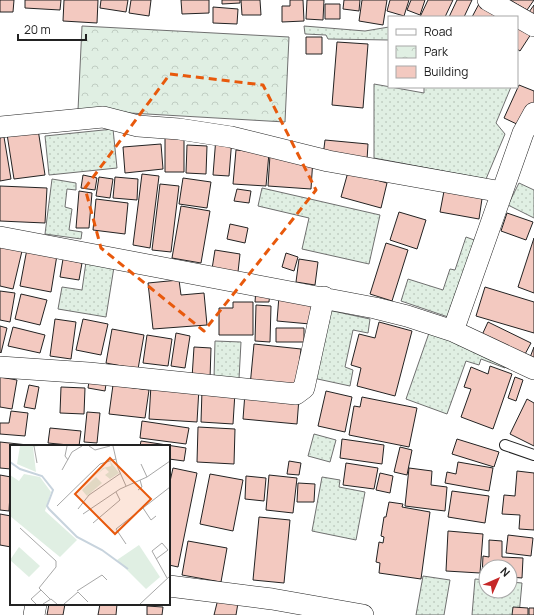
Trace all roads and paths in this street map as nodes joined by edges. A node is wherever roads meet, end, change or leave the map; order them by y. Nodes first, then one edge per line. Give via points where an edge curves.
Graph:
1 (488, 0) edge
2 (516, 16) edge
3 (518, 17) edge
4 (534, 26) edge
5 (534, 113) edge
6 (0, 128) edge
7 (502, 192) junction
8 (0, 237) edge
9 (324, 297) junction
10 (452, 331) junction
11 (0, 367) edge
12 (534, 369) edge
13 (505, 445) dead end
14 (534, 455) edge
15 (170, 586) edge
16 (36, 605) edge
17 (34, 615) edge
18 (363, 615) edge

1 - 2 street
3 - 4 street
5 - 7 street via 523,133
6 - 7 street via 103,117 138,126 179,129 231,138 328,161
7 - 10 street
8 - 9 street
9 - 10 street via 407,316
9 - 11 street via 304,388 296,394 89,373
10 - 12 street
13 - 14 lane
15 - 18 street via 272,599
16 - 17 street

